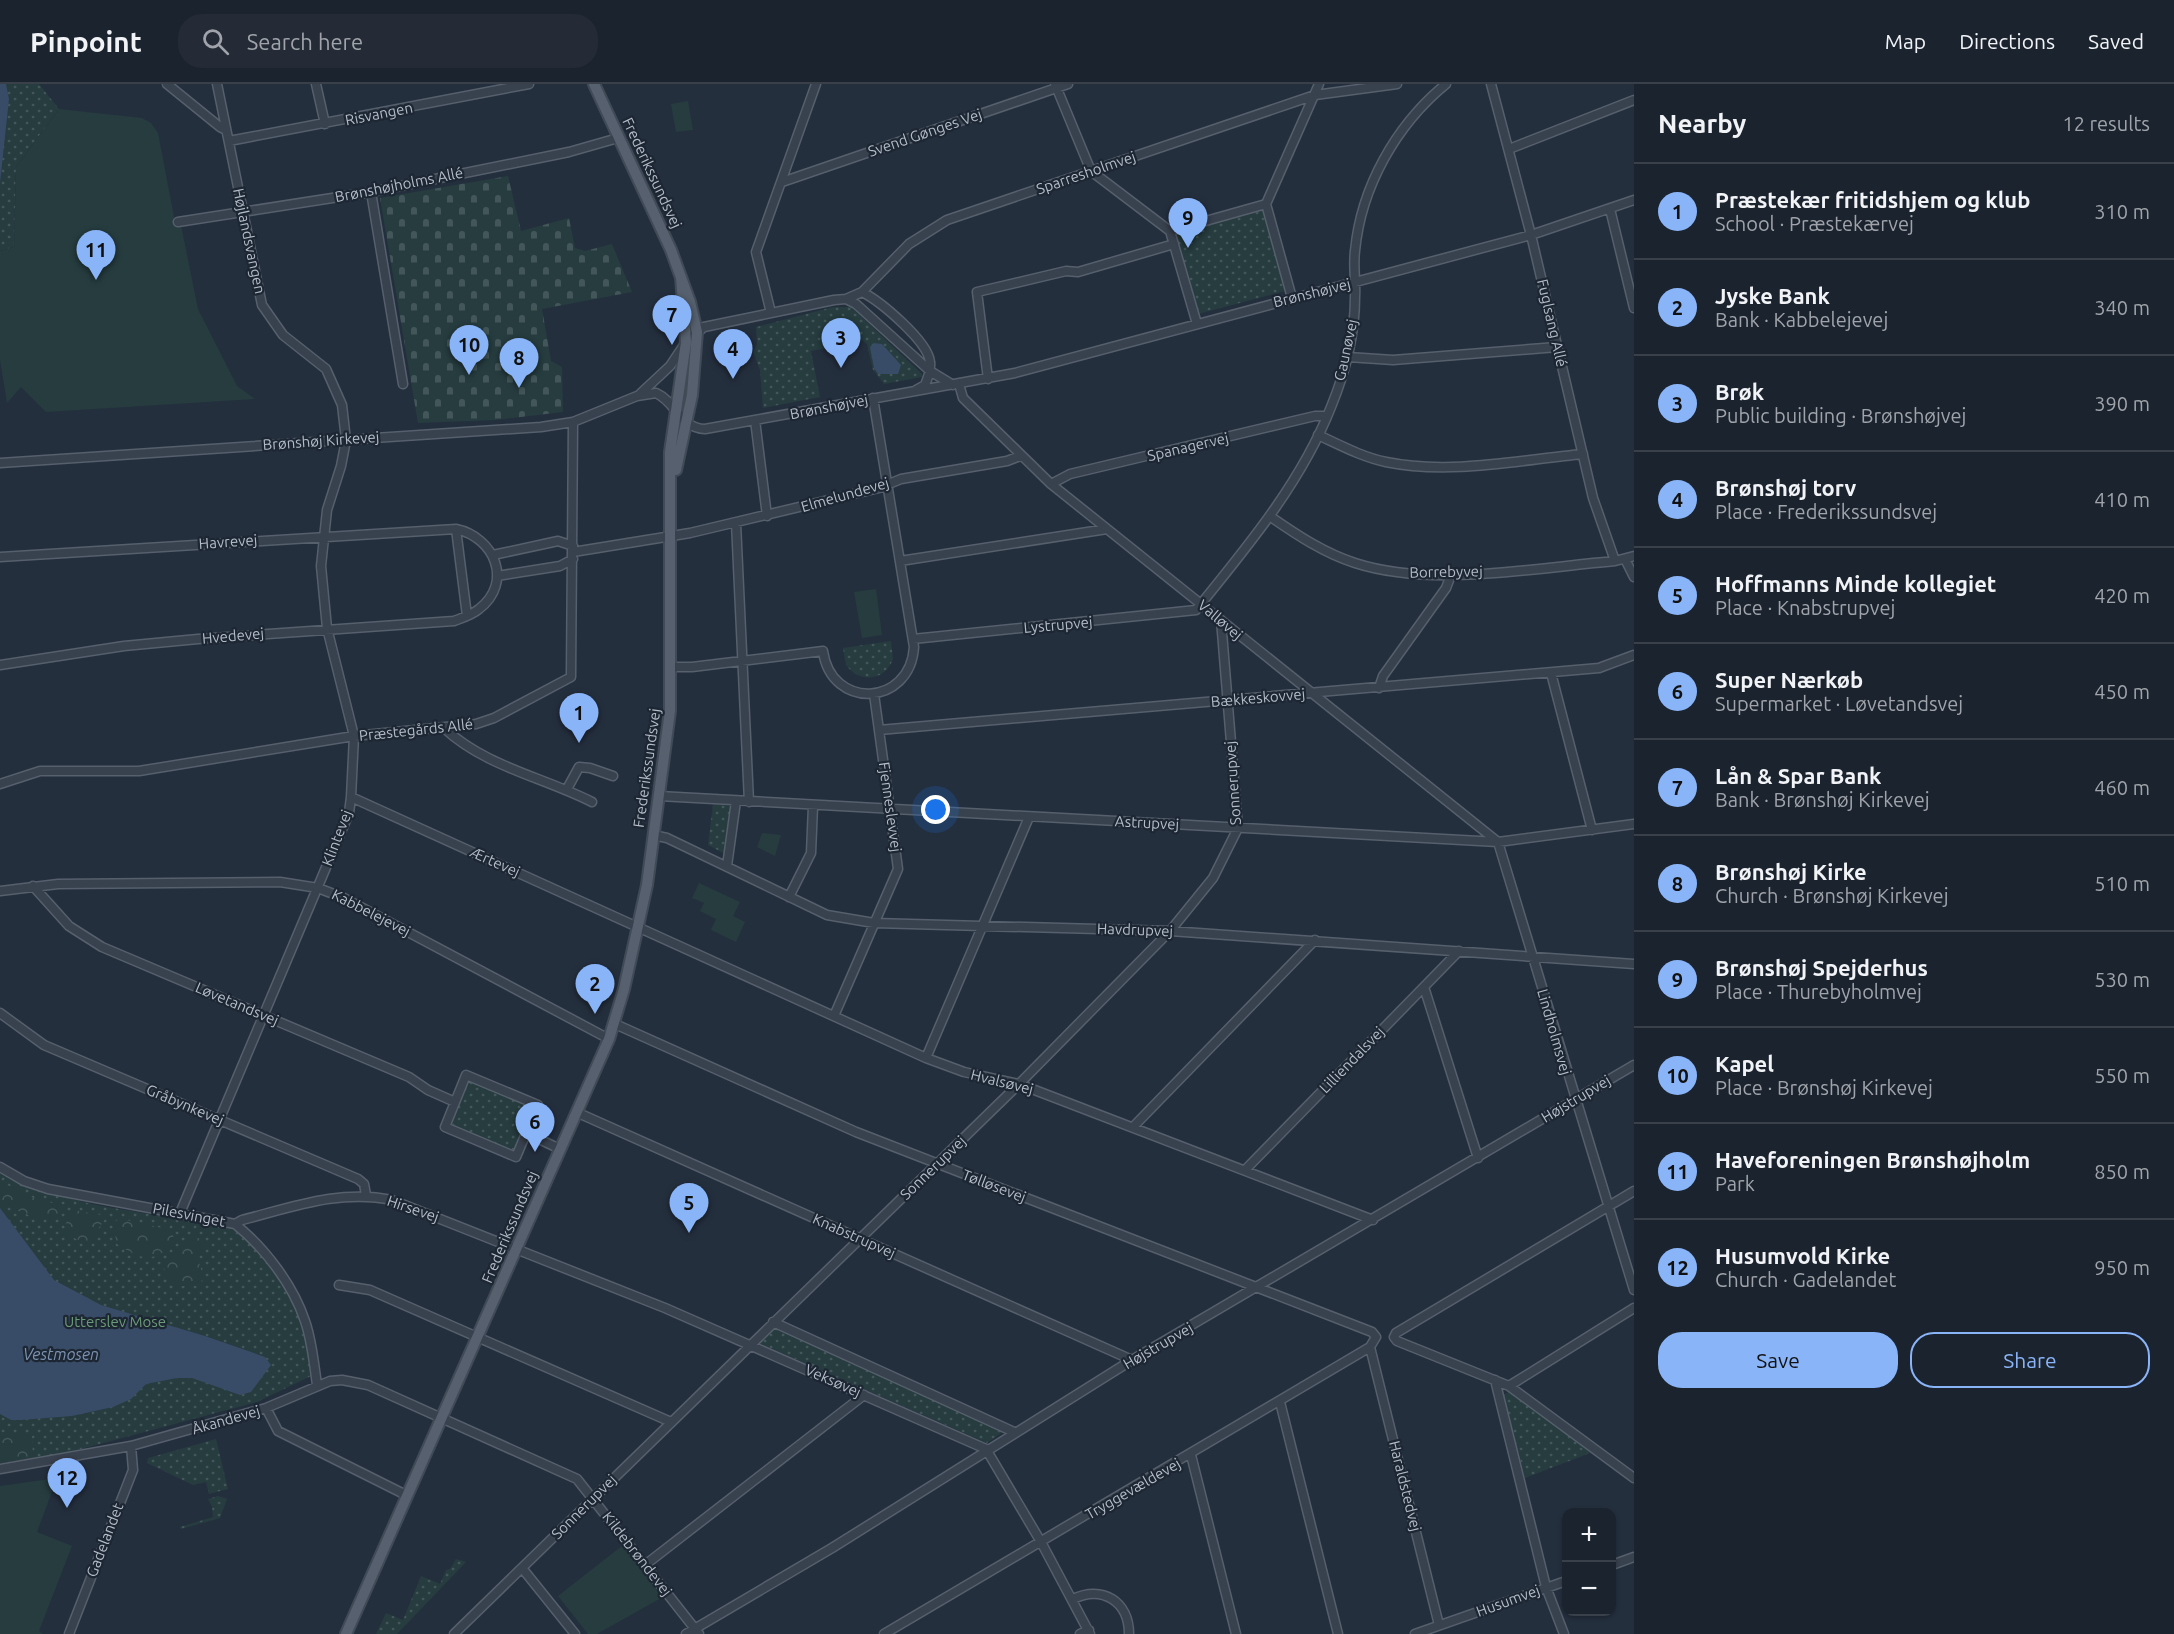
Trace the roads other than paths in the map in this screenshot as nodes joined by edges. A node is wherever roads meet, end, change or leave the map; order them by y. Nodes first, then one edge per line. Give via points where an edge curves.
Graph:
1 (167, 84) edge
2 (217, 84) edge
3 (316, 84) edge
4 (529, 84) edge
5 (594, 84) edge
6 (816, 84) edge
7 (1068, 84) edge
8 (1319, 84) edge
9 (1397, 84) edge
10 (1445, 84) edge
11 (1491, 84) edge
12 (1055, 86) edge
13 (1347, 87) edge
14 (1315, 95) junction
15 (1634, 100) edge
16 (325, 124) junction
17 (226, 130) junction
18 (618, 138) junction
19 (229, 141) junction
20 (1509, 149) junction
21 (1091, 171) junction
22 (782, 182) junction
23 (371, 192) junction
24 (1634, 200) edge
25 (1266, 204) junction
26 (1610, 209) junction
27 (243, 213) junction
28 (178, 222) dead end
29 (1170, 231) junction
30 (1531, 236) junction
31 (1174, 244) junction
32 (681, 277) junction
33 (1355, 282) junction
34 (862, 292) junction
35 (1292, 298) junction
36 (846, 299) junction
37 (1634, 308) edge
38 (771, 313) junction
39 (1197, 324) junction
40 (697, 332) junction
41 (686, 342) junction
42 (1557, 347) junction
43 (1348, 357) junction
44 (930, 371) junction
45 (988, 380) junction
46 (404, 384) dead end
47 (956, 384) junction
48 (904, 393) junction
49 (637, 396) junction
50 (873, 398) junction
51 (677, 412) junction
52 (1327, 416) junction
53 (755, 420) junction
54 (573, 422) junction
55 (685, 423) junction
56 (1318, 435) junction
57 (346, 440) junction
58 (1583, 454) junction
59 (1020, 456) junction
60 (0, 463) edge
61 (888, 484) junction
62 (1051, 484) junction
63 (671, 494) junction
64 (767, 516) junction
65 (1271, 517) junction
66 (736, 523) junction
67 (456, 529) junction
68 (1107, 530) junction
69 (322, 536) junction
70 (671, 536) junction
71 (573, 552) junction
72 (493, 555) junction
73 (0, 557) edge
74 (1630, 558) edge
75 (900, 561) junction
76 (1615, 561) junction
77 (1451, 575) junction
78 (497, 576) junction
79 (1634, 577) edge
80 (1201, 604) junction
81 (467, 616) junction
82 (1221, 620) junction
83 (327, 628) junction
84 (913, 639) junction
85 (1634, 655) edge
86 (742, 662) junction
87 (0, 665) edge
88 (671, 667) junction
89 (1551, 673) junction
90 (1379, 688) junction
91 (1310, 693) junction
92 (874, 694) junction
93 (1226, 701) junction
94 (444, 728) junction
95 (879, 730) junction
96 (354, 736) junction
97 (613, 777) dead end
98 (0, 784) edge
99 (567, 789) junction
100 (659, 796) junction
101 (351, 797) junction
102 (736, 801) junction
103 (592, 802) dead end
104 (749, 802) junction
105 (813, 806) junction
106 (891, 810) junction
107 (1029, 817) junction
108 (1634, 824) edge
109 (1238, 828) junction
110 (1592, 830) junction
111 (653, 835) junction
112 (1498, 842) junction
113 (727, 866) junction
114 (33, 886) junction
115 (318, 888) junction
116 (0, 891) edge
117 (789, 897) junction
118 (874, 923) junction
119 (981, 925) junction
120 (638, 927) junction
121 (1170, 931) junction
122 (1315, 940) junction
123 (1459, 951) junction
124 (1532, 956) junction
125 (1634, 964) edge
126 (1424, 987) junction
127 (0, 1013) edge
128 (264, 1016) junction
129 (834, 1016) junction
130 (615, 1024) junction
131 (609, 1039) junction
132 (926, 1058) junction
133 (1634, 1065) edge
134 (1020, 1084) junction
135 (1574, 1100) junction
136 (455, 1102) junction
137 (576, 1112) junction
138 (220, 1120) junction
139 (1133, 1127) junction
140 (526, 1133) junction
141 (560, 1149) junction
142 (1478, 1158) junction
143 (937, 1164) junction
144 (0, 1167) edge
145 (1245, 1170) junction
146 (1634, 1191) edge
147 (366, 1195) junction
148 (1609, 1206) junction
149 (180, 1213) junction
150 (1373, 1220) junction
151 (235, 1224) junction
152 (858, 1238) junction
153 (518, 1249) junction
154 (339, 1286) dead end
155 (1258, 1288) junction
156 (1634, 1290) edge
157 (1634, 1308) edge
158 (772, 1322) junction
159 (479, 1336) junction
160 (1376, 1337) joint
161 (750, 1345) junction
162 (1370, 1347) junction
163 (1132, 1360) junction
164 (1495, 1380) junction
165 (317, 1385) junction
166 (1509, 1386) junction
167 (864, 1395) junction
168 (1280, 1402) junction
169 (266, 1408) junction
170 (442, 1418) junction
171 (671, 1422) junction
172 (1014, 1432) junction
173 (131, 1446) junction
174 (986, 1449) junction
175 (1191, 1455) junction
176 (0, 1469) edge
177 (1634, 1478) edge
178 (406, 1495) junction
179 (593, 1498) junction
180 (1041, 1542) junction
181 (1634, 1557) edge
182 (1616, 1563) edge
183 (1616, 1564) edge
184 (1634, 1564) edge
185 (645, 1565) junction
186 (522, 1568) junction
187 (1562, 1582) edge
188 (1546, 1587) junction
189 (1073, 1599) junction
190 (1439, 1625) junction
191 (697, 1631) edge
192 (1086, 1633) edge
193 (69, 1634) edge
194 (346, 1634) edge
195 (454, 1634) edge
196 (575, 1634) edge
197 (686, 1634) edge
198 (884, 1634) edge
199 (1129, 1634) edge
200 (1236, 1634) edge
201 (1338, 1634) edge
202 (1415, 1634) edge
203 (1564, 1634) edge

1 - 17 street
2 - 17 street, Højlandsvangen
3 - 16 street
4 - 16 street, Risvangen
5 - 18 main road, Frederikssundsvej
6 - 22 street
7 - 12 street, Svend Gønges Vej
8 - 14 street
9 - 13 street, Sparresholmvej
10 - 33 street, Gaunøvej via 1399,133 1383,163 1358,227
11 - 20 street, Fuglsang Allé
12 - 21 street
12 - 22 street, Svend Gønges Vej
13 - 14 street, Sparresholmvej
14 - 21 street, Sparresholmvej
14 - 25 street
15 - 20 street
16 - 19 street, Risvangen
17 - 19 street, Højlandsvangen
18 - 23 street, Brønshøjholms Allé via 569,152
18 - 32 main road, Frederikssundsvej
19 - 27 street, Højlandsvangen
20 - 30 street, Fuglsang Allé
21 - 29 street
21 - 34 street, Sparresholmvej via 946,220 909,244
22 - 38 street via 756,252
23 - 27 street, Brønshøjholms Allé
23 - 46 street
24 - 26 street, Brønshøjvej
25 - 29 street
25 - 35 street
26 - 30 street, Brønshøjvej
26 - 37 street
27 - 28 street, Brønshøjholms Allé
27 - 57 street, Højlandsvangen via 262,305 283,335 315,357 330,374 342,405
29 - 31 street
30 - 33 street, Brønshøjvej
30 - 42 street, Fuglsang Allé
31 - 39 street
31 - 45 street via 1078,272 1066,271 977,292
32 - 40 main road, Frederikssundsvej
32 - 41 main road, Frederikssundsvej
33 - 35 street, Brønshøjvej
33 - 43 street, Gaunøvej
34 - 36 street, Sparresholmvej
34 - 44 street via 874,298 924,347
35 - 39 street, Brønshøjvej
36 - 38 street, Sparresholmvej
36 - 44 street via 865,311
38 - 40 street, Sparresholmvej
39 - 45 street, Brønshøjvej
40 - 41 street, Brønshøj Kirkevej
40 - 55 main road, Frederikssundsvej via 696,368
41 - 49 street, Brønshøj Kirkevej via 670,366
41 - 51 main road, Frederikssundsvej
42 - 43 street via 1393,360
42 - 58 street, Fuglsang Allé
43 - 52 street, Gaunøvej
44 - 47 street
44 - 48 street via 925,385
45 - 47 street, Brønshøjvej
47 - 48 street, Brønshøjvej
47 - 59 street, Valløvej via 963,398
48 - 50 street, Brønshøjvej
49 - 51 street via 656,393
49 - 54 street, Brønshøj Kirkevej
50 - 53 street, Brønshøjvej
50 - 61 street
51 - 55 street
51 - 63 main road, Frederikssundsvej via 670,452
52 - 56 street, Gaunøvej
52 - 62 street, Spanagervej via 1070,474
53 - 55 street, Brønshøjvej via 705,429
53 - 64 street
54 - 57 street, Brønshøj Kirkevej
54 - 71 street, Præstegårds Allé
55 - 63 main road, Frederikssundsvej
56 - 58 street via 1360,454 1410,466 1443,468
56 - 65 street, Gaunøvej
57 - 60 street, Brønshøj Kirkevej
57 - 69 street, Klintevej
58 - 76 street, Fuglsang Allé
59 - 61 street, Elmelundevej
59 - 62 street, Valløvej
61 - 64 street, Elmelundevej
61 - 75 street
62 - 68 street, Valløvej
63 - 70 main road, Frederikssundsvej
64 - 66 street, Elmelundevej
65 - 77 street, Borrebyvej via 1302,539 1353,563 1394,572
65 - 80 street, Gaunøvej
66 - 70 street, Elmelundevej
66 - 86 street
67 - 69 street, Havrevej
67 - 72 street via 478,537
67 - 81 street
68 - 75 street
68 - 80 street, Valløvej
69 - 73 street, Havrevej
69 - 83 street, Klintevej via 322,595
70 - 71 street, Elmelundevej
70 - 88 main road, Frederikssundsvej
71 - 72 street via 558,541
71 - 78 street via 560,566
71 - 94 street, Præstegårds Allé via 571,677 494,718
72 - 78 street
74 - 76 street, Borrebyvej
74 - 79 street
75 - 84 street
76 - 77 street, Borrebyvej
77 - 90 street via 1446,588 1383,676
78 - 81 street via 488,601
80 - 82 street, Valløvej
80 - 84 street, Lystrupvej via 1196,610 1176,614
81 - 83 street, Hvedevej via 442,622
82 - 91 street, Valløvej
82 - 93 street, Sonnerupvej
83 - 87 street, Hvedevej via 124,646
83 - 96 street, Klintevej
84 - 92 street via 908,672 897,684
85 - 89 street, Bækkeskovvej via 1599,668
86 - 88 street
86 - 92 street via 823,651 826,667 842,686 857,693
86 - 104 street
88 - 100 main road, Frederikssundsvej via 670,711
89 - 90 street, Bækkeskovvej
89 - 110 street
90 - 91 street, Bækkeskovvej
91 - 93 street, Bækkeskovvej
91 - 112 street, Valløvej
92 - 95 street, Fjenneslevvej
93 - 95 street, Bækkeskovvej
93 - 109 street, Sonnerupvej
94 - 96 street, Præstegårds Allé
94 - 99 street via 463,746 536,780
95 - 106 street, Fjenneslevvej
96 - 98 street, Præstegårds Allé via 139,771 40,771
96 - 101 street, Klintevej
97 - 99 street via 579,767
99 - 103 street
100 - 102 street, Astrupvej
100 - 111 main road, Frederikssundsvej
101 - 115 street, Klintevej via 349,813
101 - 120 street, Ærtevej
102 - 104 street, Astrupvej
102 - 113 street
104 - 105 street, Astrupvej
105 - 106 street, Astrupvej
105 - 117 street via 811,853
106 - 107 street, Astrupvej
106 - 118 street, Fjenneslevvej via 898,869
107 - 109 street, Astrupvej
107 - 119 street
108 - 110 street, Astrupvej
109 - 112 street, Astrupvej
109 - 121 street, Sonnerupvej via 1213,878
110 - 112 street, Astrupvej
111 - 113 street, Havdrupvej
111 - 120 main road, Frederikssundsvej
112 - 124 street, Lindholmsvej
113 - 117 street, Havdrupvej
114 - 115 street, Kabbelejevej via 280,882
114 - 116 street, Kabbelejevej
114 - 128 street, Løvetandsvej via 69,926 102,947
115 - 128 street, Klintevej
115 - 131 street, Kabbelejevej via 345,898
117 - 118 street, Havdrupvej via 827,915
118 - 119 street, Havdrupvej
118 - 129 street, Fjenneslevvej
119 - 121 street, Havdrupvej
119 - 132 street
120 - 129 street, Hvalsøvej
120 - 130 main road, Frederikssundsvej
121 - 122 street, Havdrupvej
121 - 134 street, Sonnerupvej
122 - 123 street, Havdrupvej
122 - 139 street
123 - 124 street, Havdrupvej
123 - 126 street, Lilliendalsvej
124 - 125 street, Havdrupvej
124 - 135 street, Lindholmsvej
126 - 142 street
126 - 145 street, Lilliendalsvej
127 - 138 street, Gråbynkevej via 44,1045
128 - 136 street, Løvetandsvej via 409,1077
128 - 138 street, Klintevej
129 - 132 street, Hvalsøvej
130 - 131 main road, Frederikssundsvej
130 - 143 street, Tølløsevej
131 - 137 main road, Frederikssundsvej
132 - 134 street, Hvalsøvej via 964,1072
133 - 135 street, Højstrupvej
134 - 139 street, Hvalsøvej
134 - 143 street, Sonnerupvej
135 - 142 street, Højstrupvej
135 - 148 street, Lindholmsvej
136 - 140 street via 445,1127 516,1157
136 - 140 street via 466,1075 538,1105
137 - 141 main road, Frederikssundsvej
137 - 152 street, Knabstrupvej
138 - 147 street, Gråbynkevej via 358,1179
138 - 149 street, Klintevej
139 - 145 street, Hvalsøvej
140 - 141 street
141 - 153 main road, Frederikssundsvej
142 - 150 street, Højstrupvej
143 - 152 street, Sonnerupvej
143 - 155 street, Tølløsevej
144 - 149 street, Pilesvinget via 48,1189
145 - 150 street, Hvalsøvej
146 - 148 street
147 - 151 street, Hirsevej via 333,1197
147 - 153 street, Hirsevej via 392,1200
148 - 156 street, Lindholmsvej
148 - 164 street via 1396,1332 1397,1341
149 - 151 street, Pilesvinget
150 - 155 street, Højstrupvej
151 - 165 street, Pilesvinget via 251,1236 299,1305
152 - 158 street, Sonnerupvej
152 - 163 street, Knabstrupvej
153 - 159 main road, Frederikssundsvej
153 - 161 street, Veksøvej
154 - 159 street via 370,1290
155 - 160 street, Tølløsevej via 1372,1332
155 - 163 street, Højstrupvej
157 - 166 street
158 - 161 street, Sonnerupvej
158 - 172 street, Veksøvej
159 - 170 main road, Frederikssundsvej
159 - 171 street
160 - 162 street, Tryggevældevej
161 - 167 street, Veksøvej
161 - 171 street, Sonnerupvej
162 - 168 street, Tryggevældevej
162 - 190 street, Haraldstedvej
163 - 172 street, Højstrupvej
164 - 166 street
164 - 188 street
165 - 169 street, Åkandevej
165 - 170 street, Åkandevej via 342,1380 368,1384
166 - 177 street
167 - 174 street, Veksøvej
167 - 185 street
168 - 175 street, Tryggevældevej
168 - 201 street
169 - 173 street, Åkandevej
169 - 178 street via 278,1431
170 - 178 main road, Frederikssundsvej
170 - 179 street, Kildebrøndevej via 577,1479
171 - 179 street, Sonnerupvej
172 - 174 street, Højstrupvej
173 - 176 street, Åkandevej
173 - 193 street, Gadelandet via 133,1470
174 - 180 street
174 - 191 street, Højstrupvej
175 - 180 street, Tryggevældevej
175 - 200 street
178 - 194 main road, Frederikssundsvej
179 - 185 street, Kildebrøndevej
179 - 186 street, Sonnerupvej
180 - 189 street
180 - 198 street, Tryggevældevej
181 - 182 street
183 - 184 street
185 - 191 street, Kildebrøndevej
186 - 195 street, Sonnerupvej
186 - 196 street
187 - 188 street, Husumvej
188 - 190 street, Husumvej
188 - 203 street
189 - 192 street
189 - 199 street via 1096,1593 1117,1601 1129,1622
190 - 202 street, Husumvej
191 - 197 street, Højstrupvej

